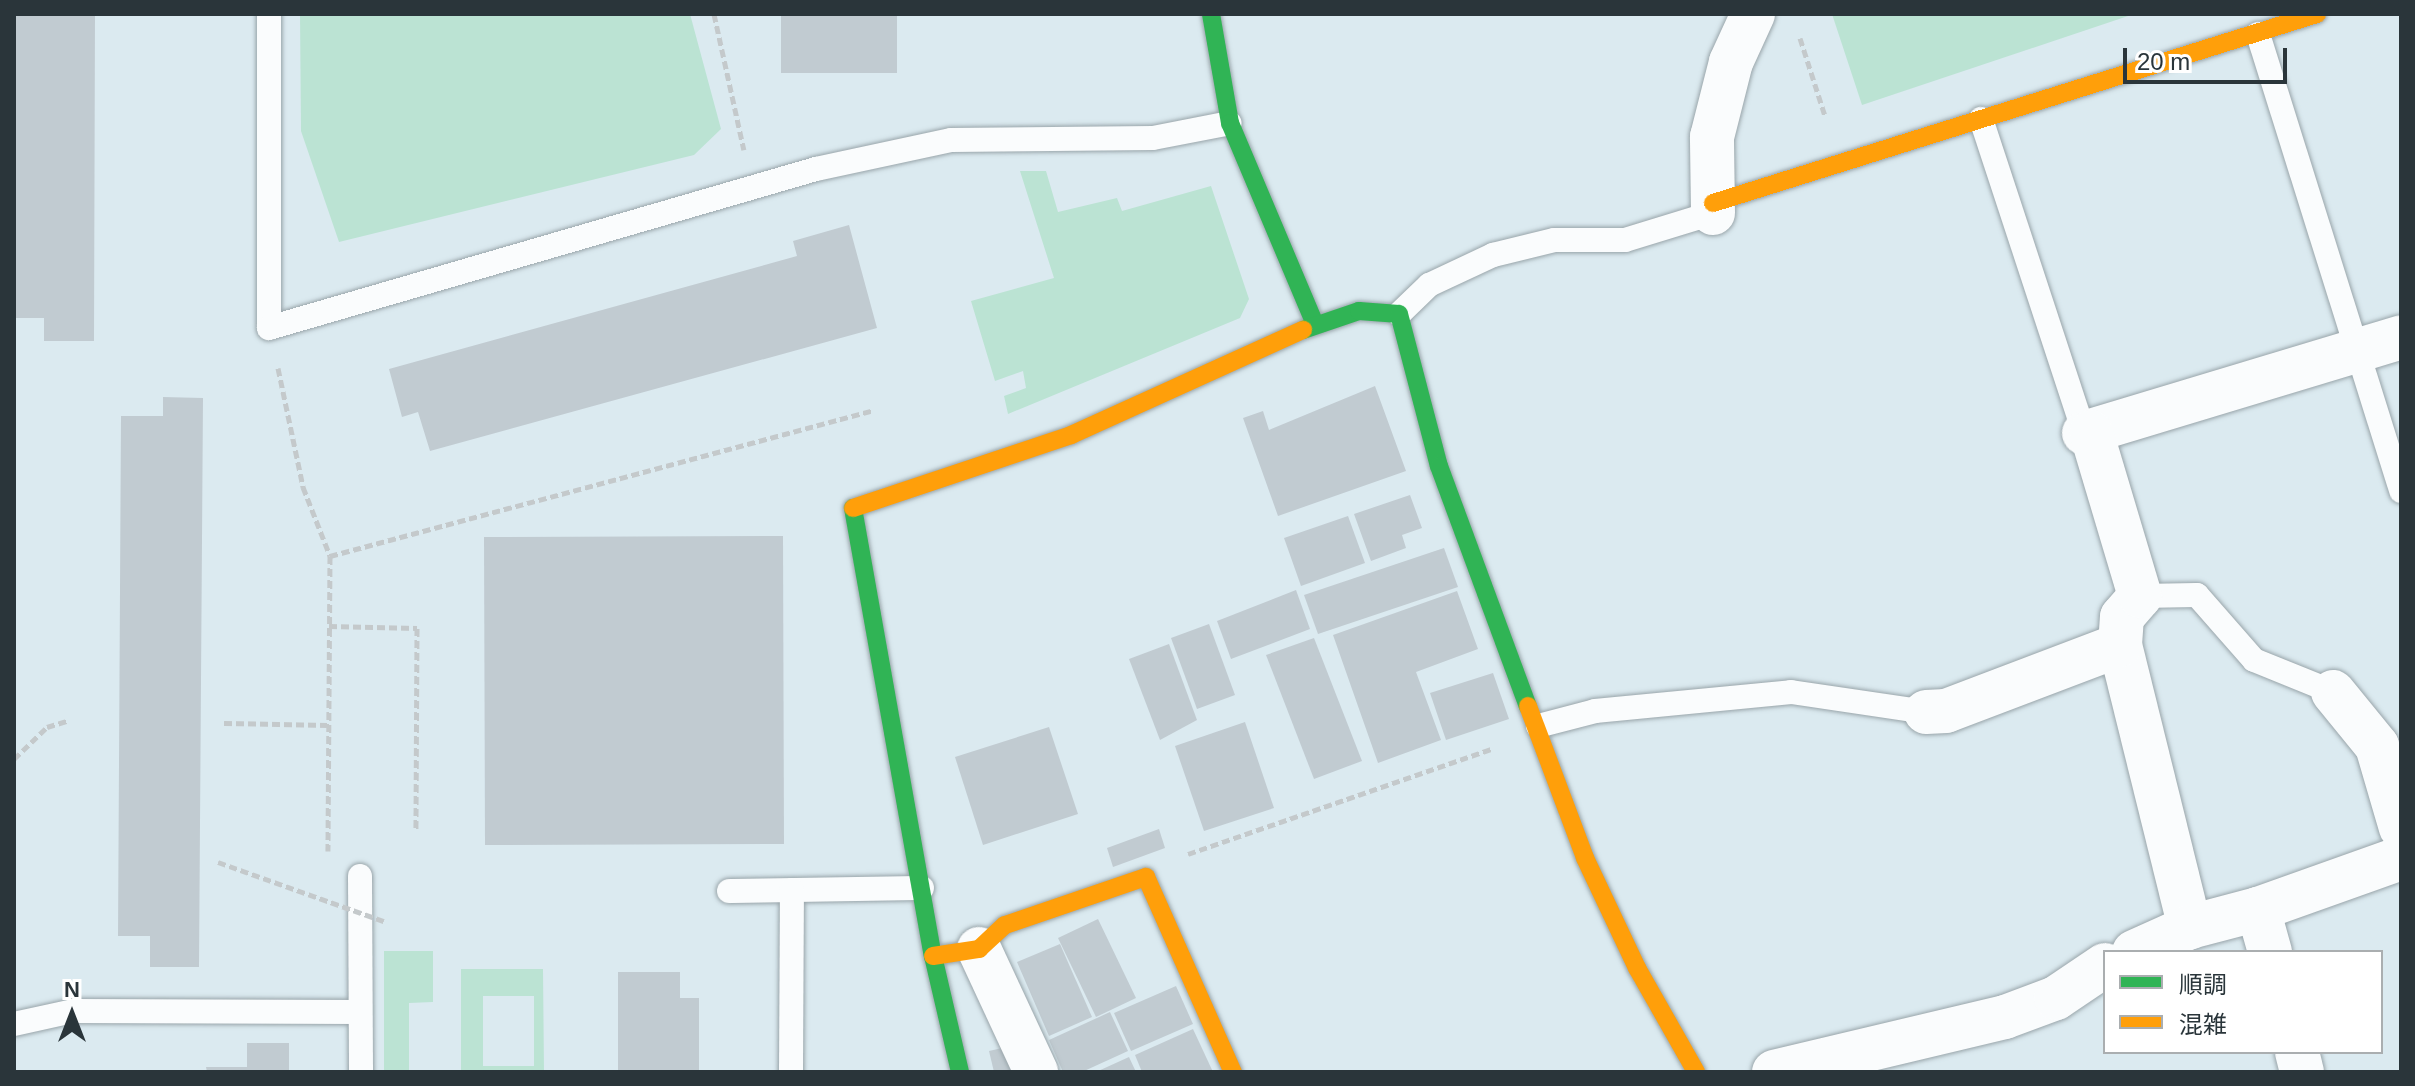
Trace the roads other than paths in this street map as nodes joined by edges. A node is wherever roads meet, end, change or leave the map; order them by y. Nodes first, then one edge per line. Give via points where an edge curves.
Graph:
1 (269, 14) edge
2 (1211, 14) edge
3 (1753, 14) edge
4 (2317, 14) edge
5 (2258, 34) junction
6 (1981, 119) junction
7 (1230, 123) junction
8 (1713, 208) junction
9 (1399, 314) junction
10 (1315, 324) junction
11 (2401, 337) edge
12 (2356, 351) junction
13 (2088, 432) junction
14 (2399, 478) edge
15 (2140, 596) junction
16 (2120, 645) junction
17 (2333, 692) joint
18 (1926, 712) joint
19 (1539, 729) junction
20 (2401, 828) edge
21 (2401, 858) edge
22 (360, 876) dead end
23 (922, 888) junction
24 (792, 890) junction
25 (729, 891) dead end
26 (2258, 909) junction
27 (2190, 927) junction
28 (979, 949) junction
29 (2138, 950) edge
30 (2269, 950) edge
31 (933, 956) junction
32 (2103, 966) edge
33 (360, 1012) junction
34 (14, 1024) edge
35 (361, 1072) edge
36 (791, 1072) edge
37 (960, 1072) edge
38 (1036, 1072) edge
39 (1233, 1072) edge
40 (1696, 1072) edge
41 (1774, 1072) edge

1 - 7 lane via 269,328 752,188 951,140 1153,138
2 - 7 street
3 - 8 street via 1731,62 1712,137
4 - 5 street
5 - 6 street
5 - 12 lane
6 - 8 street
6 - 13 lane
7 - 10 street
8 - 9 lane via 1625,240 1554,240 1493,255 1429,285
9 - 10 street via 1359,311
9 - 19 street via 1439,466
10 - 23 street via 1081,431 851,509
11 - 12 street
12 - 13 street
12 - 14 lane
13 - 15 street
15 - 16 street via 2122,617
15 - 17 lane via 2197,595 2254,660
16 - 18 street via 1973,702
16 - 27 street
17 - 20 street via 2377,746
18 - 19 lane via 1791,692 1595,711
19 - 40 street via 1585,858 1637,968
21 - 26 street
22 - 33 lane
23 - 24 lane
23 - 31 street
24 - 25 lane
24 - 36 lane
26 - 27 street
26 - 30 street
27 - 29 street
28 - 31 street
28 - 38 street
28 - 39 street via 1005,925 1146,877
31 - 37 street
32 - 41 street via 2056,998 2005,1017
33 - 34 lane via 73,1011
33 - 35 lane

